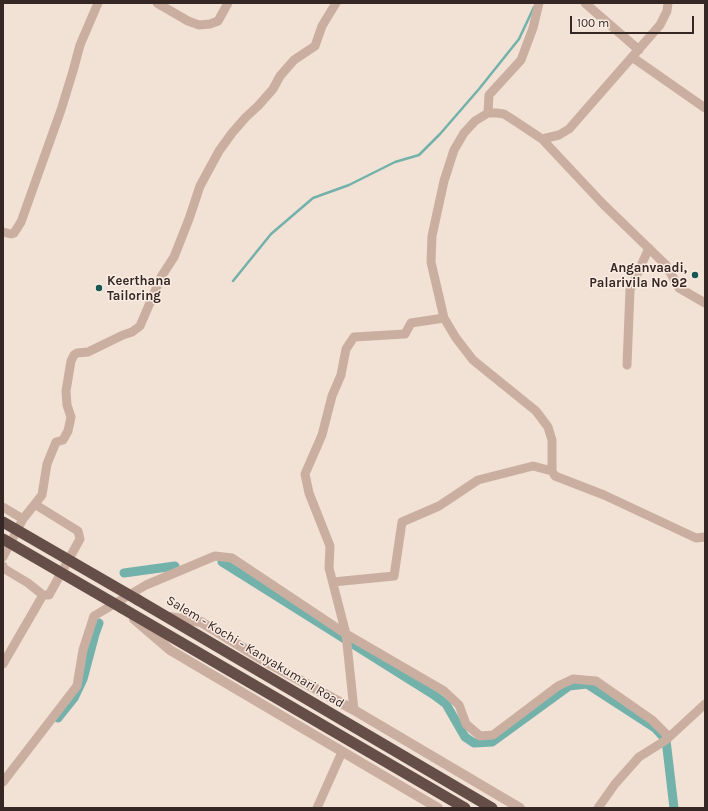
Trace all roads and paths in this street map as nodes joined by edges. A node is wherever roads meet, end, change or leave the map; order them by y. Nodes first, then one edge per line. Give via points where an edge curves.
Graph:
1 (98, 3) edge
2 (157, 3) edge
3 (228, 3) edge
4 (336, 3) edge
5 (539, 3) edge
6 (585, 3) edge
7 (668, 3) edge
8 (639, 50) junction
9 (632, 58) junction
10 (705, 108) edge
11 (488, 113) junction
12 (542, 139) junction
13 (3, 232) edge
14 (649, 248) junction
15 (705, 303) edge
16 (444, 318) junction
17 (627, 365) dead end
18 (552, 471) junction
19 (36, 505) junction
20 (3, 508) edge
21 (24, 519) junction
22 (3, 522) edge
23 (705, 537) edge
24 (3, 539) edge
25 (3, 557) edge
26 (3, 566) edge
27 (333, 582) junction
28 (43, 595) junction
29 (122, 608) junction
30 (169, 617) junction
31 (346, 634) junction
32 (3, 664) edge
33 (705, 704) edge
34 (354, 710) junction
35 (669, 737) junction
36 (342, 752) junction
37 (3, 782) edge
38 (317, 808) edge
39 (438, 808) edge
40 (465, 808) edge
41 (492, 808) edge
42 (520, 808) edge
43 (598, 808) edge

1 - 13 street via 80,45 61,110 21,222 14,233
2 - 3 street via 199,25 218,21
4 - 19 street via 322,26 315,46 294,60 263,100 232,132 219,151 200,186 174,257 161,278 140,326 88,352 74,355 66,390 71,417 68,430 63,440 56,442 53,448 47,464 42,495
5 - 11 street via 521,60 489,96
6 - 8 street
7 - 8 street via 660,25
8 - 9 street
9 - 10 street
9 - 12 street via 569,129 559,135
11 - 12 street via 504,114
11 - 16 street via 475,121 454,150 444,181 432,236 431,262
12 - 14 street via 603,204
14 - 15 street via 666,265 680,288
14 - 17 street via 630,290
16 - 18 street via 473,360 536,411 548,427 552,440
16 - 27 street via 411,324 405,334 354,337 346,349 341,375 332,396 322,435 305,474 309,493 330,546 329,568
18 - 23 street via 555,476 604,494 696,538
18 - 27 street via 533,466 478,480 439,506 402,522 394,576
19 - 21 street
19 - 28 street via 78,531 80,539 49,595
20 - 21 street
21 - 25 street
22 - 30 highway, Salem - Kochi - Kanyakumari Road, bridge
24 - 29 highway, Salem - Kochi - Kanyakumari Road, bridge
26 - 28 street
27 - 31 street
28 - 32 street
29 - 36 street via 170,650
29 - 40 highway, Salem - Kochi - Kanyakumari Road
30 - 34 street via 201,622 263,660
30 - 41 highway, Salem - Kochi - Kanyakumari Road
31 - 34 street
31 - 35 street via 444,691 459,705 466,724 480,736 492,734 558,686 573,679 596,681 652,720
31 - 37 street via 232,558 215,556 146,585 94,616 77,686
33 - 35 street
34 - 42 street
35 - 43 street via 639,757
36 - 38 street
36 - 39 street

